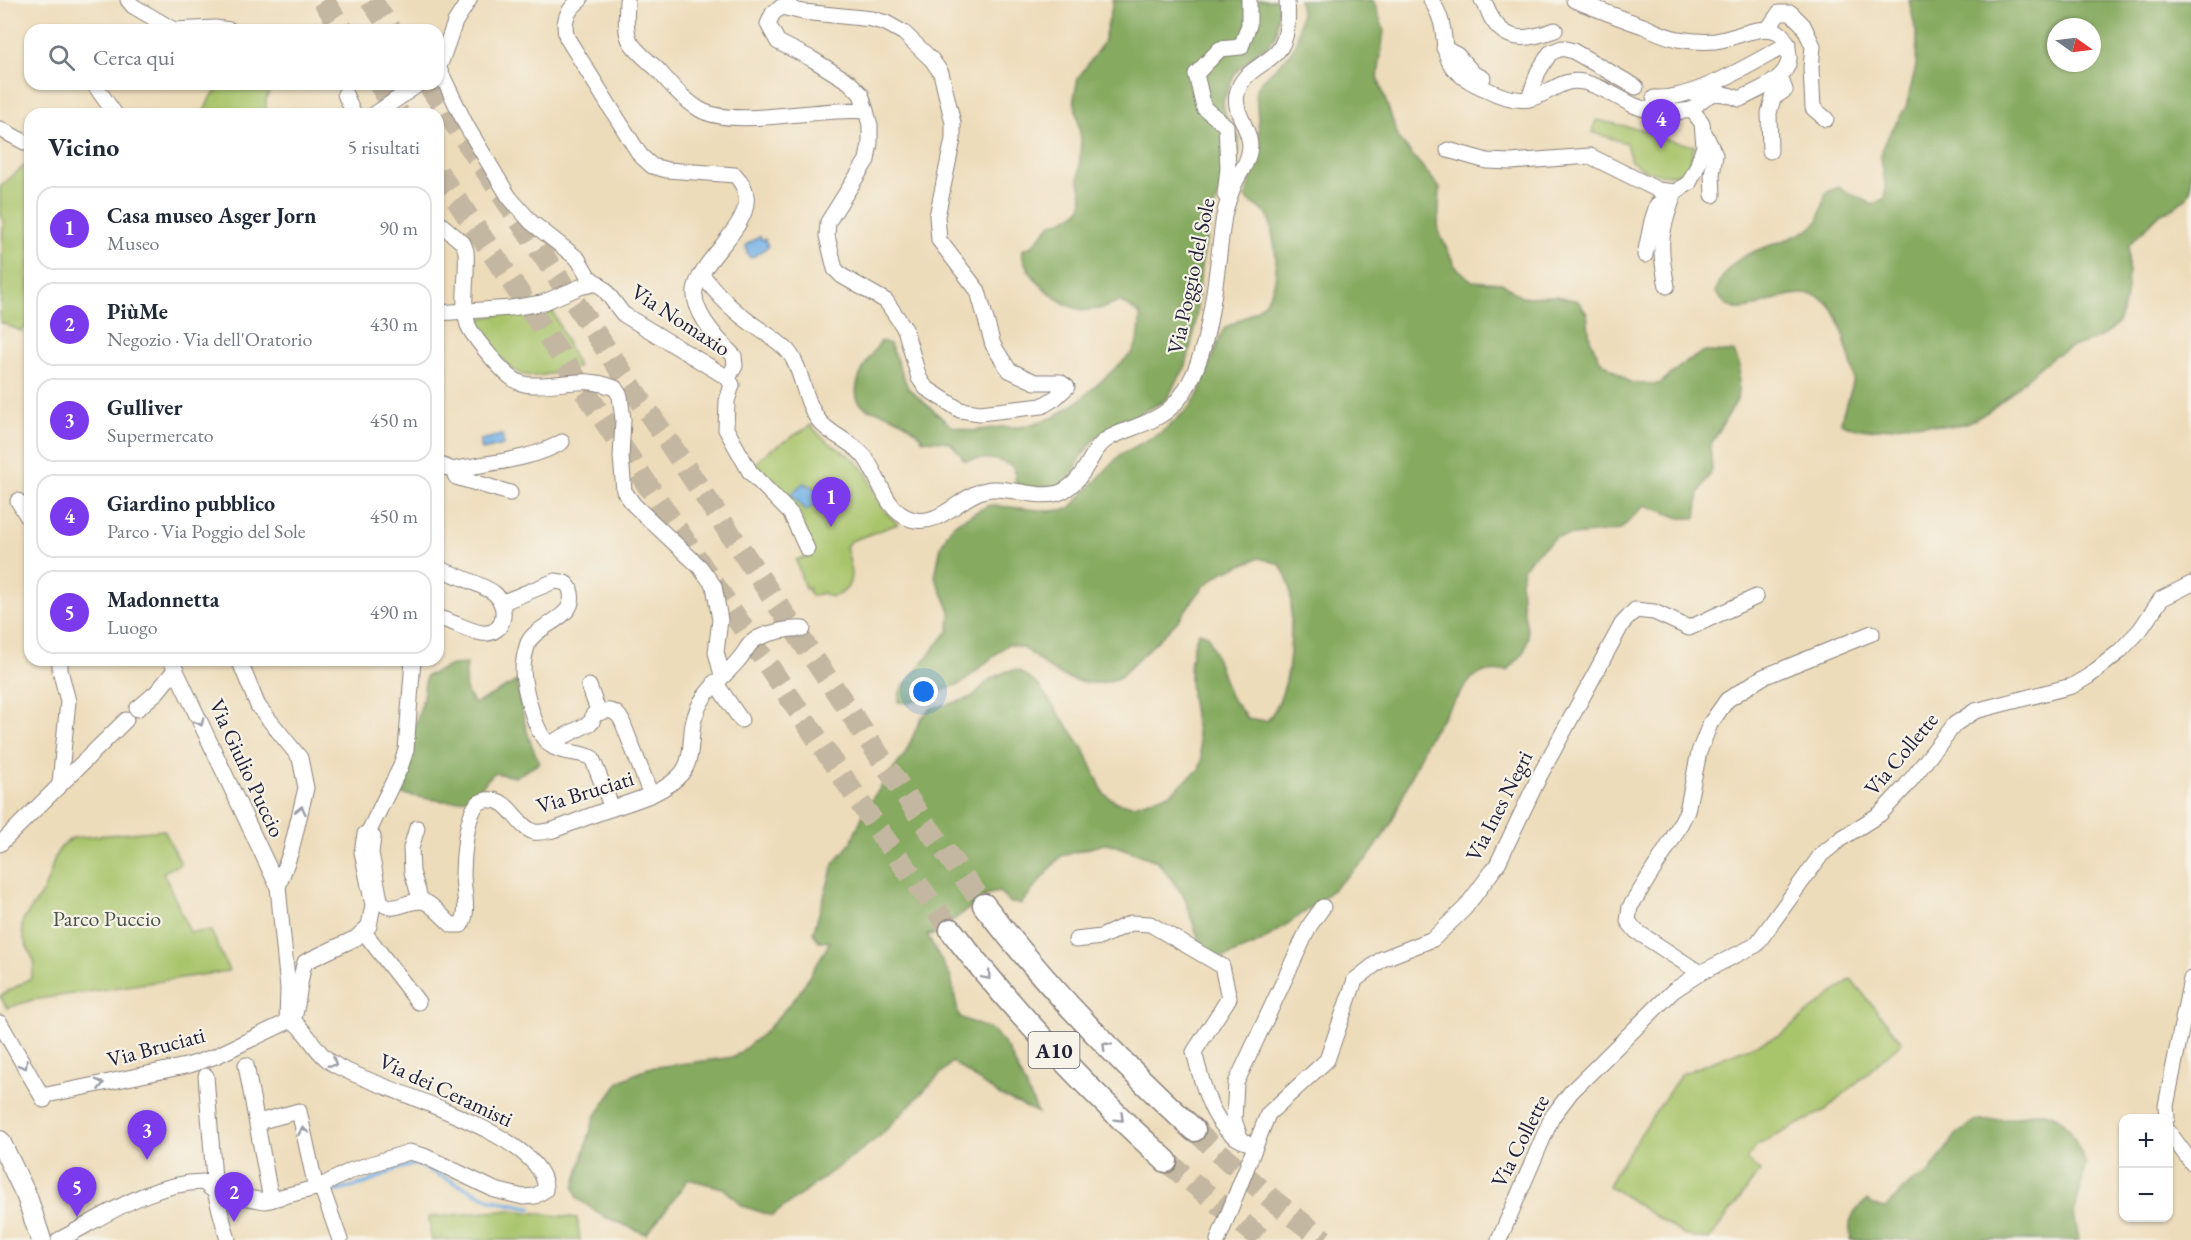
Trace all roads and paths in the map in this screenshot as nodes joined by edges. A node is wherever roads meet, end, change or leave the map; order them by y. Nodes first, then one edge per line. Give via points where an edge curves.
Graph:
1 (128, 0) edge
2 (469, 0) edge
3 (580, 0) edge
4 (627, 0) edge
5 (1249, 0) edge
6 (1287, 0) edge
7 (1431, 0) edge
8 (1482, 0) edge
9 (1574, 0) edge
10 (787, 4) edge
11 (164, 24) edge
12 (1768, 29) junction
13 (1555, 30) dead end
14 (1788, 44) junction
15 (1444, 48) junction
16 (444, 53) edge
17 (1483, 78) dead end
18 (444, 82) edge
19 (1770, 84) junction
20 (1636, 87) dead end
21 (98, 90) edge
22 (410, 90) edge
23 (345, 94) dead end
24 (1654, 98) dead end
25 (1529, 99) junction
26 (111, 108) edge
27 (351, 108) edge
28 (384, 108) edge
29 (1692, 110) junction
30 (866, 111) junction
31 (1826, 118) dead end
32 (0, 129) edge
33 (1703, 131) junction
34 (24, 142) edge
35 (1448, 150) dead end
36 (1770, 151) dead end
37 (1675, 192) junction
38 (1713, 195) dead end
39 (1225, 215) junction
40 (444, 227) edge
41 (1645, 255) dead end
42 (702, 275) junction
43 (598, 283) junction
44 (1667, 286) dead end
45 (466, 312) junction
46 (444, 314) edge
47 (728, 378) junction
48 (562, 442) dead end
49 (445, 467) edge
50 (510, 493) dead end
51 (18, 501) dead end
52 (24, 511) edge
53 (899, 513) joint
54 (807, 549) dead end
55 (444, 570) edge
56 (2191, 584) edge
57 (1756, 597) dead end
58 (501, 603) junction
59 (444, 620) edge
60 (803, 629) dead end
61 (1872, 633) dead end
62 (60, 666) edge
63 (172, 666) edge
64 (173, 666) edge
65 (242, 666) edge
66 (413, 666) edge
67 (718, 679) junction
68 (589, 687) dead end
69 (137, 709) dead end
70 (599, 713) junction
71 (126, 720) dead end
72 (741, 720) dead end
73 (549, 744) junction
74 (60, 783) junction
75 (651, 795) junction
76 (612, 808) junction
77 (417, 828) dead end
78 (368, 833) junction
79 (0, 844) edge
80 (278, 887) junction
81 (421, 901) junction
82 (984, 905) tunnel mouth
83 (1323, 907) dead end
84 (951, 930) tunnel mouth
85 (364, 932) junction
86 (1076, 940) dead end
87 (1700, 973) junction
88 (2191, 979) edge
89 (418, 1002) dead end
90 (290, 1022) junction
91 (0, 1023) edge
92 (246, 1065) dead end
93 (206, 1076) dead end
94 (2167, 1114) edge
95 (258, 1122) junction
96 (1194, 1130) tunnel mouth
97 (2173, 1137) edge
98 (0, 1141) edge
99 (1248, 1143) junction
100 (1166, 1161) tunnel mouth
101 (2191, 1162) edge
102 (317, 1187) junction
103 (215, 1192) junction
104 (271, 1200) junction
105 (41, 1240) edge
106 (59, 1240) edge
107 (228, 1240) edge
108 (330, 1240) edge
109 (340, 1240) edge
110 (1218, 1240) edge
111 (1499, 1240) edge

1 - 11 street
2 - 16 street via 455,22
3 - 42 street via 571,7 563,26 567,38 640,155 652,166 666,170 735,175 743,183 746,205 740,220
4 - 30 street via 630,41 676,91 716,117
5 - 39 street via 1249,26 1241,46 1221,48 1196,74 1203,108 1226,126
6 - 39 street, Via Poggio del Sole via 1286,33 1278,51 1246,74 1237,93 1237,111 1250,143 1247,161
7 - 15 street via 1440,21
8 - 13 street via 1500,30 1514,37 1533,38
9 - 12 street via 1675,38 1697,42
10 - 30 street via 773,13 768,24 778,42 849,82 861,94
10 - 30 street via 803,12 886,22 932,60 940,73 953,131 937,216 939,240 978,291 993,345 1008,369 1035,382 1060,382 1067,387 1055,398 1042,406 980,413 960,410 926,388 919,378 904,329 886,301 835,269 829,252 828,222 867,160 870,125
12 - 14 street via 1779,33
12 - 31 street via 1779,13 1791,13 1803,25 1813,46 1813,108
14 - 19 street via 1790,61
14 - 24 street via 1681,96
15 - 17 street
15 - 25 street via 1449,64 1468,81 1508,98
18 - 43 street, Via Nomaxio via 509,197 531,222 578,259 588,276
19 - 29 street via 1740,99 1724,92 1704,96
19 - 36 street via 1782,82 1785,90 1773,98 1769,113
20 - 25 street via 1562,48 1550,52
21 - 26 street
22 - 28 street
23 - 27 street
25 - 29 street via 1569,80 1602,88 1636,106 1674,113
29 - 33 street
32 - 34 street
33 - 37 street via 1704,146 1697,167 1689,183
33 - 38 street via 1715,155
35 - 37 street via 1487,161 1590,156 1658,190
37 - 41 street via 1657,205
37 - 44 street via 1660,241
39 - 53 street, Via Poggio del Sole via 1200,357 1181,398 1167,411 1108,439 1096,449 1076,483 1063,492 1038,496 993,489 966,498 927,520 913,520
40 - 45 street via 463,243 466,251
42 - 47 street, Via Nomaxio via 695,290 698,306 714,336 734,356 735,366
42 - 53 street, Via Nomaxio via 722,299 794,358 810,406 820,422 863,456
43 - 45 street via 543,303
43 - 47 street, Via Nomaxio via 624,314
45 - 46 street
45 - 67 street via 469,327 512,379 532,386 589,381 615,388 623,420 624,490 714,586 720,620
47 - 54 street via 732,385 726,429 750,472 791,514
48 - 49 street via 502,462
49 - 50 street via 456,477
51 - 52 street
55 - 58 street via 494,593
56 - 87 street, Via Collette via 2161,599 2140,630 2089,676 2072,686 1975,711 1955,724 1880,814 1821,855 1756,945
57 - 99 street, Via Ines Negri via 1689,628 1654,612 1635,610 1622,624 1539,777 1497,865 1465,908 1433,939 1382,959 1355,980 1327,1060 1268,1114
58 - 59 street via 503,621 496,630 484,634
58 - 73 street via 555,581 568,585 570,606 565,614 537,631 524,660 523,672 537,728
60 - 67 street, Via Bruciati via 792,628 758,638
61 - 87 street via 1763,676 1727,700 1710,724 1687,811 1630,907 1628,921 1636,932
62 - 74 street via 68,700
63 - 69 street via 157,692
64 -> 80 street, Via Giulio Puccio
80 -> 65 street via 306,788 300,758 258,705
66 - 78 street via 406,750
67 - 72 street
67 - 75 street, Via Bruciati via 701,701 683,772
68 - 70 street
70 - 73 street via 592,722
70 - 75 street via 611,710 618,714
71 - 74 street
73 - 76 street via 592,758
74 - 79 street
75 - 76 street, Via Bruciati
76 - 81 street, Via Bruciati via 537,832 525,828 505,805 484,800 476,805 469,827 461,925 452,925
77 - 81 street via 411,848 412,872
78 - 81 street via 373,837 373,864 382,904 390,908
78 - 85 street via 362,852 373,905
80 - 90 street
96 -> 82 highway, A10 via 1076,1014
83 - 99 street via 1310,925 1236,1083 1234,1120
84 -> 100 highway, A10 via 1046,1042
85 - 89 street
85 - 90 street via 305,962 298,1007
86 - 99 street via 1101,936 1131,924 1150,924 1222,966 1229,998 1194,1052 1218,1121 1231,1136
87 - 111 street, Via Collette via 1673,991 1599,1063 1552,1117
88 - 94 street
91 -> 90 street, Via Bruciati via 43,1098 190,1065
90 -> 102 street, Via dei Ceramisti via 299,1026 315,1049 339,1068 495,1133 527,1156 546,1184 545,1190 535,1196 523,1197 495,1190 410,1152 352,1170
92 - 95 street
93 - 103 street
102 -> 95 street via 299,1111
95 - 104 street
97 - 101 street
98 - 105 main road via 27,1197
99 - 110 street, Via Ines Negri
102 - 104 street, Via dei Ceramisti
102 - 108 street
102 - 109 street
103 - 104 street, Via dei Ceramisti
103 - 106 street, Via dei Ceramisti via 203,1182 153,1190
103 - 107 street

